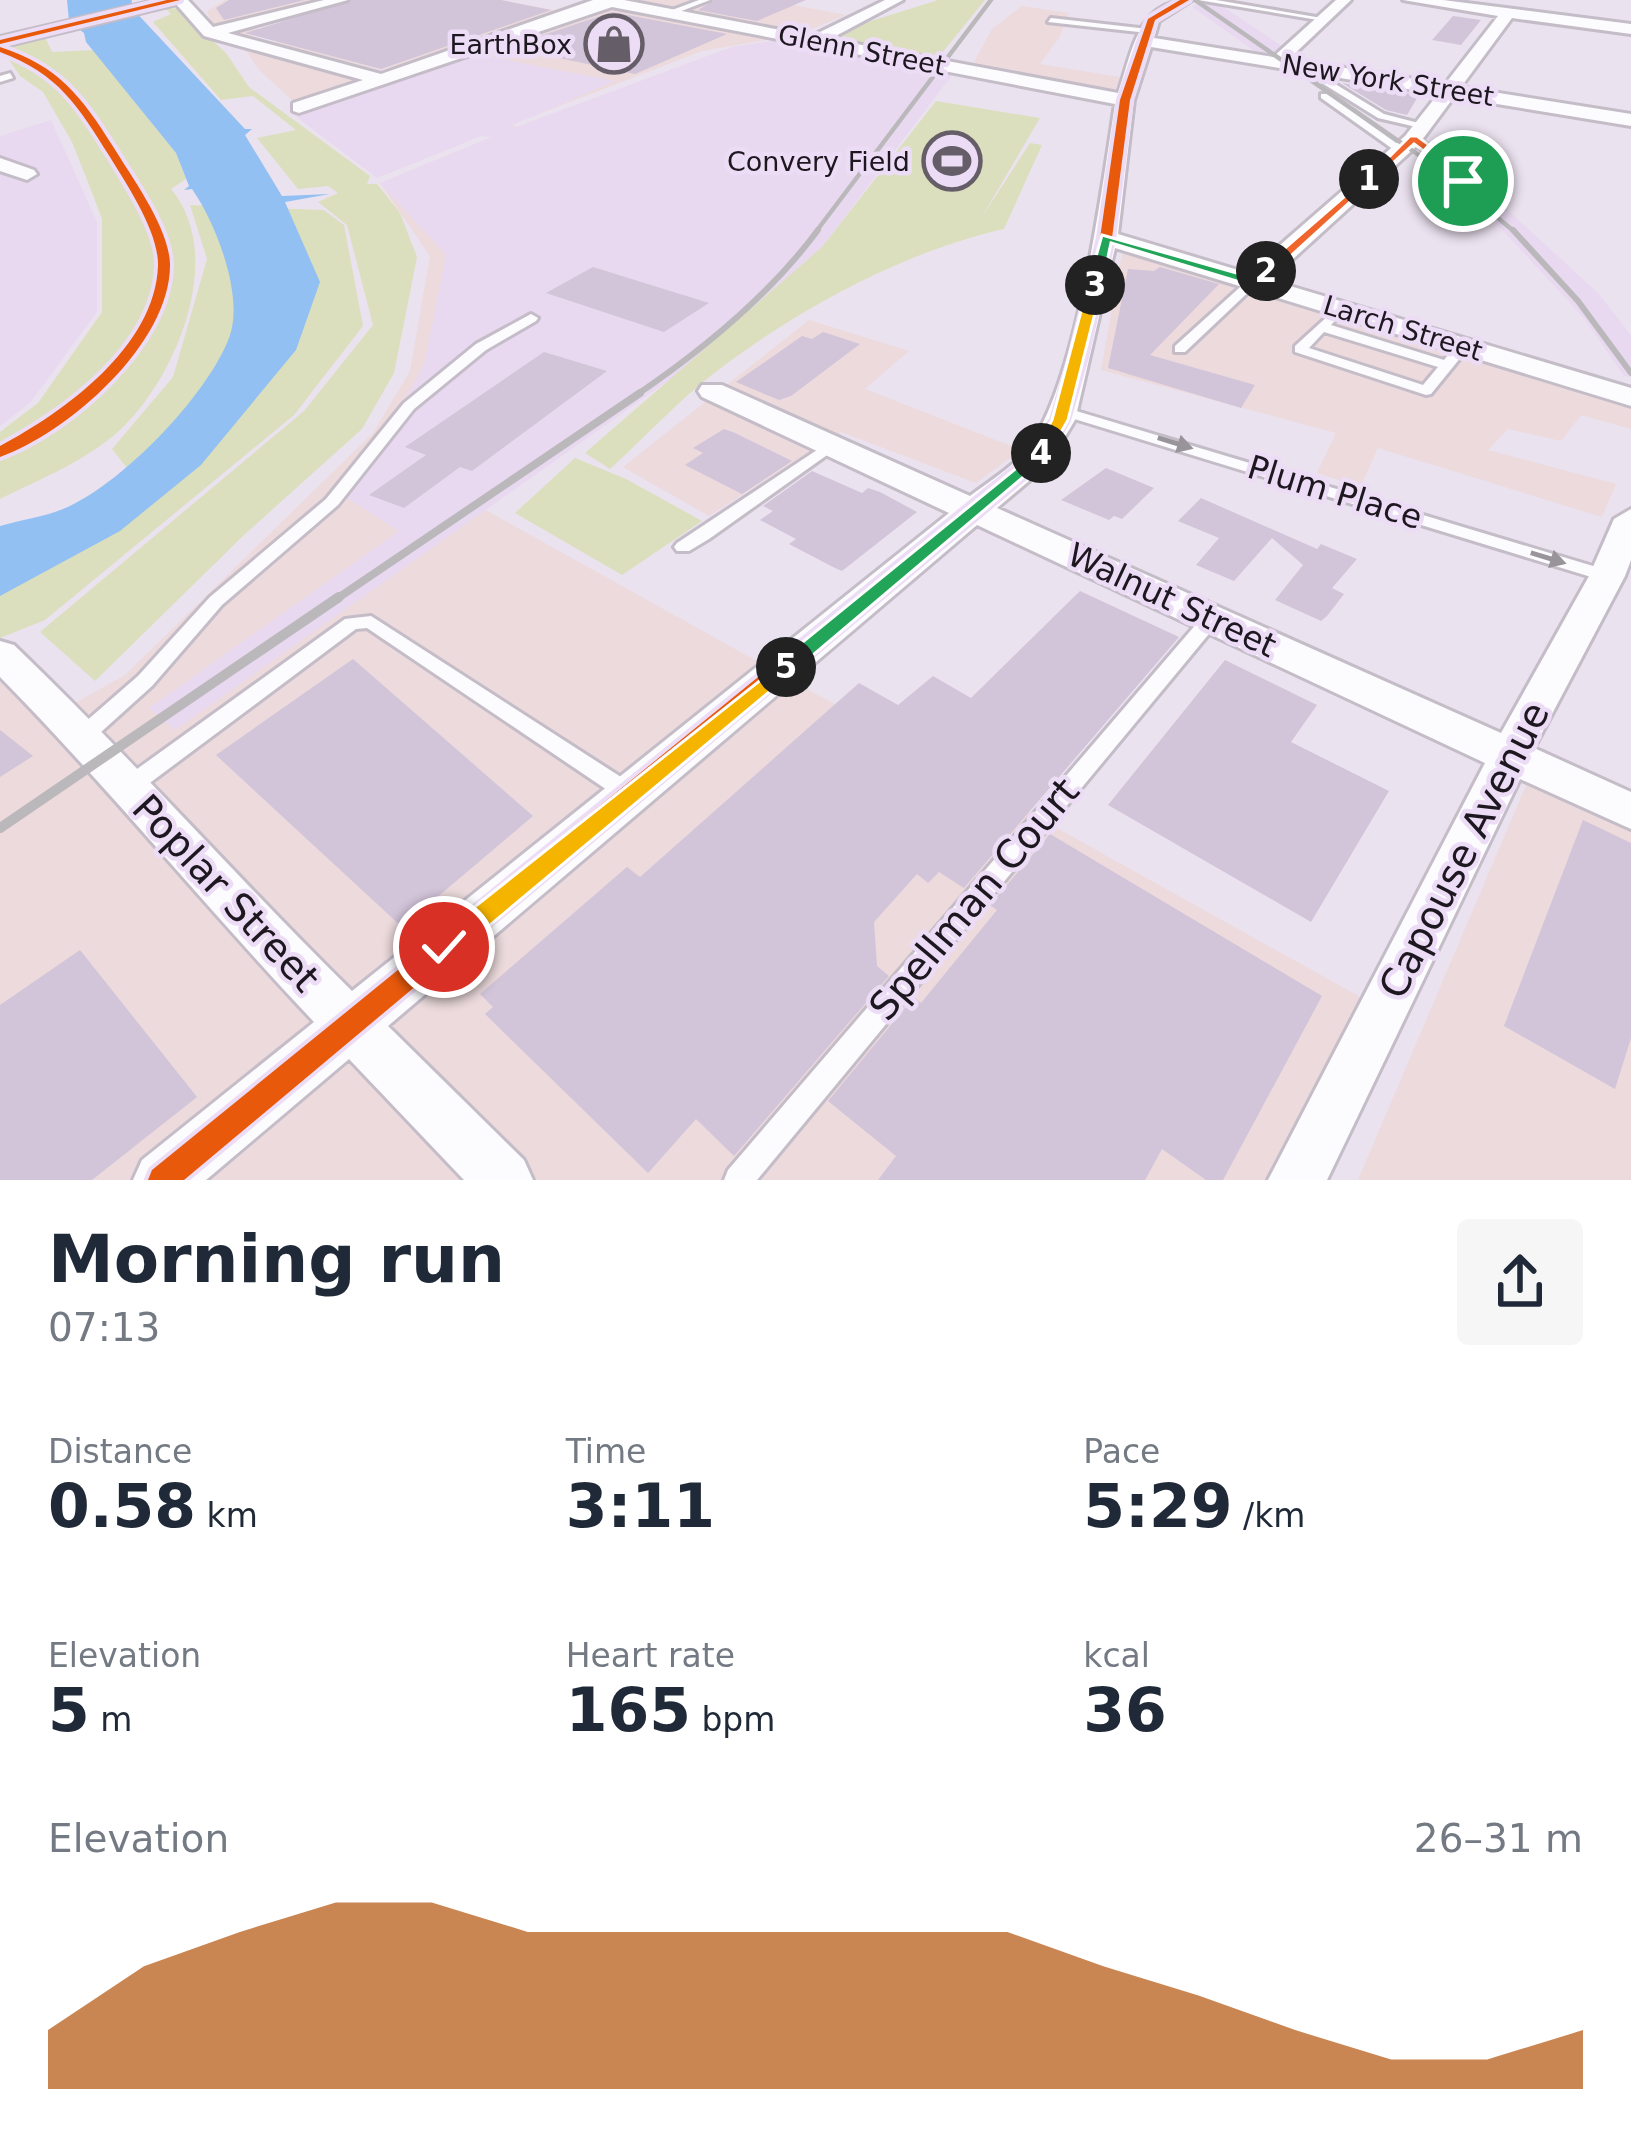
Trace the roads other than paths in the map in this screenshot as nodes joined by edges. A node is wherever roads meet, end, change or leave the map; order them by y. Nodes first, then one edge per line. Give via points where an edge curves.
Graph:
1 (182, 0) edge
2 (341, 0) edge
3 (706, 0) edge
4 (896, 0) edge
5 (1185, 0) edge
6 (1202, 0) edge
7 (1344, 0) edge
8 (1410, 0) edge
9 (610, 1) edge
10 (1467, 3) edge
11 (1509, 11) junction
12 (668, 13) junction
13 (1324, 19) junction
14 (1052, 20) dead end
15 (1631, 28) edge
16 (210, 33) junction
17 (1146, 36) junction
18 (814, 41) junction
19 (0, 42) edge
20 (1277, 62) junction
21 (1318, 69) junction
22 (386, 80) junction
23 (1448, 90) junction
24 (1324, 96) dead end
25 (1124, 100) junction
26 (299, 107) dead end
27 (1631, 120) edge
28 (1413, 138) junction
29 (0, 164) edge
30 (0, 184) edge
31 (1492, 203) dead end
32 (1106, 238) junction
33 (1253, 282) junction
34 (531, 318) dead end
35 (1331, 318) junction
36 (1180, 349) dead end
37 (1455, 356) junction
38 (712, 391) dead end
39 (1631, 398) edge
40 (1063, 411) junction
41 (832, 445) junction
42 (978, 509) junction
43 (1631, 519) edge
44 (683, 547) dead end
45 (1607, 576) junction
46 (1211, 619) junction
47 (0, 654) edge
48 (82, 736) junction
49 (1510, 755) junction
50 (127, 788) junction
51 (630, 794) junction
52 (1631, 811) edge
53 (350, 1024) junction
54 (162, 1180) edge
55 (504, 1180) edge
56 (738, 1180) edge
57 (1297, 1180) edge

1 - 16 street
1 - 19 street
2 - 16 street
3 - 12 lane
4 - 18 street
5 - 17 street via 1153,19
6 - 13 lane
7 - 13 street
8 - 10 street
9 - 12 street, Glenn Street
9 - 22 street
10 - 11 street
11 - 15 street
11 - 23 street
12 - 18 street, Glenn Street
13 - 20 street
14 - 17 lane
16 - 22 street
17 - 20 street, New York Street
17 - 25 street
18 - 25 street, Glenn Street
20 - 21 street, New York Street
21 - 23 street, New York Street
21 - 28 lane via 1320,78
22 - 26 street
23 - 27 street, New York Street
23 - 28 street
24 - 28 lane
25 - 32 street
28 - 31 lane
28 - 33 street
29 - 30 street via 27,174
32 - 33 street, Larch Street
32 - 40 street
33 - 35 street, Larch Street
33 - 36 lane
34 - 48 lane via 410,406 332,502 216,601
35 - 37 street, Larch Street
35 - 37 lane via 1300,349 1426,391
37 - 39 street, Larch Street
38 - 41 street, Walnut Street
40 - 42 street via 1037,458
40 -> 45 lane, Plum Place
41 - 42 street, Walnut Street
41 - 44 lane
42 - 46 street, Walnut Street
42 - 51 street
43 - 45 street, Capouse Avenue
45 - 49 street, Capouse Avenue
46 - 49 street, Walnut Street
46 - 56 lane, Spellman Court
47 - 48 street, Poplar Street
48 - 50 street, Poplar Street
49 - 52 street, Walnut Street
49 - 57 street, Capouse Avenue
50 - 51 lane via 352,623 371,622
50 - 53 street, Poplar Street
51 - 53 street
53 - 54 street
53 - 55 street, Poplar Street

